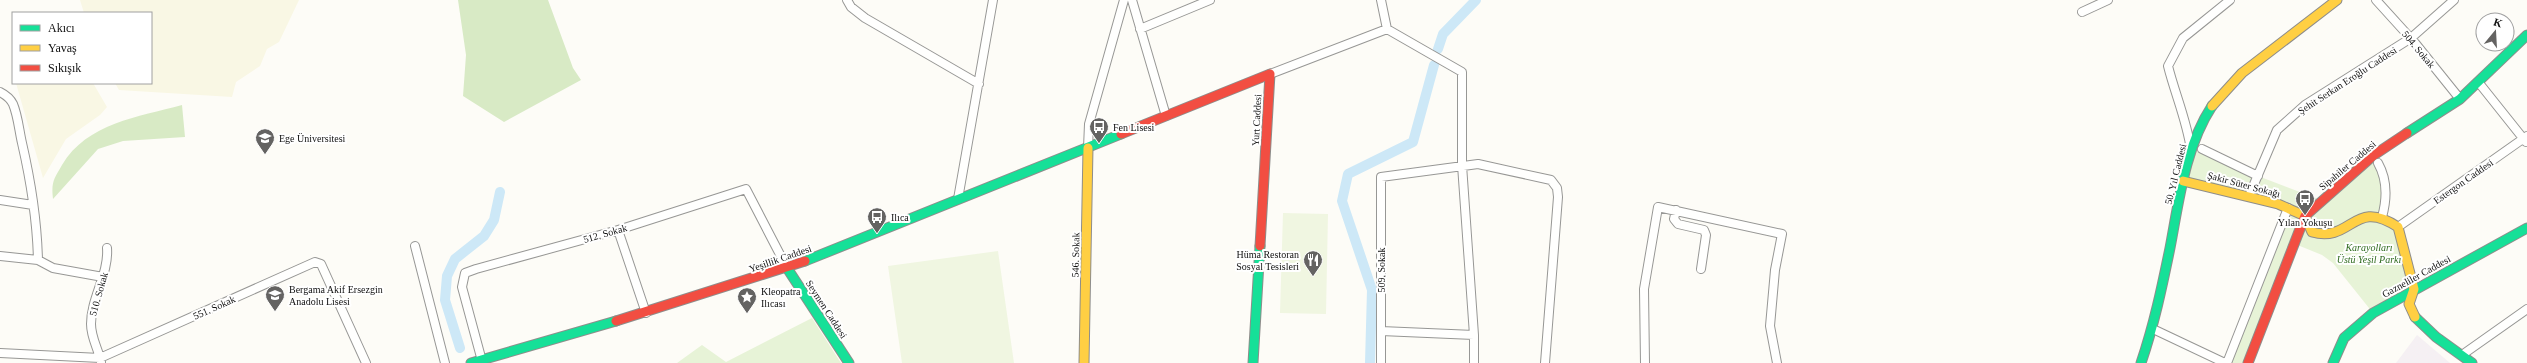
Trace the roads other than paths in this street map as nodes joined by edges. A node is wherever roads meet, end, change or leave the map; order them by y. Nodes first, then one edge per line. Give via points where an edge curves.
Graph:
1 (847, 0) edge
2 (993, 0) edge
3 (1124, 0) edge
4 (1132, 0) edge
5 (1210, 0) edge
6 (1382, 0) edge
7 (2108, 0) edge
8 (2230, 0) edge
9 (2338, 0) edge
10 (2376, 0) edge
11 (2454, 0) edge
12 (2082, 12) dead end
13 (1140, 29) junction
14 (1387, 29) junction
15 (2527, 35) edge
16 (2411, 38) junction
17 (1270, 74) junction
18 (2479, 83) junction
19 (979, 84) junction
20 (0, 92) edge
21 (2460, 99) junction
22 (1166, 116) junction
23 (2526, 139) edge
24 (1088, 148) junction
25 (2202, 149) dead end
26 (2192, 150) junction
27 (2378, 163) dead end
28 (1462, 165) junction
29 (2258, 176) junction
30 (2183, 181) junction
31 (2249, 196) junction
32 (958, 199) junction
33 (0, 200) edge
34 (33, 205) junction
35 (2288, 208) junction
36 (1676, 210) junction
37 (2305, 216) junction
38 (2382, 217) junction
39 (2398, 227) junction
40 (2527, 228) edge
41 (618, 230) junction
42 (414, 246) dead end
43 (108, 248) dead end
44 (0, 256) edge
45 (38, 260) junction
46 (787, 268) junction
47 (1701, 269) dead end
48 (103, 276) junction
49 (2414, 289) junction
50 (2527, 309) edge
51 (646, 314) junction
52 (2153, 329) junction
53 (1381, 331) junction
54 (1474, 335) junction
55 (0, 353) edge
56 (2462, 355) junction
57 (101, 360) edge
58 (482, 360) junction
59 (366, 363) edge
60 (445, 363) edge
61 (471, 363) edge
62 (849, 363) edge
63 (1084, 363) edge
64 (1253, 363) edge
65 (1381, 363) edge
66 (1474, 363) edge
67 (1545, 363) edge
68 (1645, 363) edge
69 (1777, 363) edge
70 (2141, 363) edge
71 (2226, 363) edge
72 (2248, 363) edge
73 (2333, 363) edge
74 (2472, 363) edge

1 - 19 street via 864,18
2 - 19 street
3 - 24 street via 1089,124
4 - 13 street
5 - 13 street
6 - 14 street
7 - 12 street
8 - 26 street via 2183,38 2168,66 2188,126
9 - 26 main road, 50. Yıl Caddesi via 2270,49 2228,86 2207,115
10 - 16 street, 504. Sokak
11 - 16 street, Şehit Serkan Eroğlu Caddesi
13 - 22 street
14 - 17 street
14 - 28 street via 1462,72
15 - 18 main road, Sipahiler Caddesi
16 - 21 street, 504. Sokak
16 - 29 street, Şehit Serkan Eroğlu Caddesi via 2305,105 2277,130
17 - 22 main road, Yurt Caddesi
17 - 64 main road, Yurt Caddesi
18 - 21 main road, Sipahiler Caddesi
18 - 23 street
19 - 32 street
20 - 34 street via 7,95 13,103 31,182
21 - 37 main road, Sipahiler Caddesi via 2374,155
22 - 24 main road, Yurt Caddesi
23 - 39 street, Estergon Caddesi
24 - 32 main road, Yeşillik Caddesi
24 - 63 main road, 546. Sokak
25 - 29 street
26 - 30 main road, 50. Yıl Caddesi
27 - 38 street via 2384,173 2386,203
28 - 53 street, 509. Sokak via 1381,177
28 - 54 street
28 - 67 street via 1478,164 1551,180 1557,188
29 - 31 street, Şehit Serkan Eroğlu Caddesi
30 - 31 main road, Şakir Süter Sokağı
30 - 52 main road, 50. Yıl Caddesi
31 - 35 main road, Şakir Süter Sokağı
32 - 46 main road, Yeşillik Caddesi via 877,234
33 - 34 street
34 - 45 street
35 - 37 main road, Şakir Süter Sokağı
35 - 71 street
36 - 47 street via 1674,219 1678,224 1704,230 1706,236
36 - 68 street via 1658,206 1644,289
36 - 69 street via 1782,234 1775,270 1770,326
37 - 38 main road via 2312,232 2322,236 2334,235 2354,221
37 - 72 main road, Sipahiler Caddesi
38 - 39 main road
39 - 49 main road
40 - 49 main road, Gazneliler Caddesi
41 - 46 street, 512. Sokak via 746,189
41 - 51 street
41 - 58 street, 512. Sokak via 465,272 462,287
42 - 60 street
43 - 48 street, 510. Sokak via 108,261
44 - 45 street
45 - 48 street via 53,268
46 - 51 main road, Yeşillik Caddesi
46 - 62 main road, Seymen Caddesi
48 - 57 street, 510. Sokak via 91,322 93,342
49 - 56 main road via 2409,308 2417,320
49 - 73 main road, Gazneliler Caddesi via 2373,313 2344,338
50 - 56 street
51 - 58 main road, Yeşillik Caddesi
52 - 70 main road, 50. Yıl Caddesi
52 - 71 street
53 - 54 street
53 - 65 street, 509. Sokak
54 - 66 street
55 - 57 street, 551. Sokak
56 - 74 main road
57 - 59 street, 551. Sokak via 315,262 321,264
58 - 61 main road, Yeşillik Caddesi

